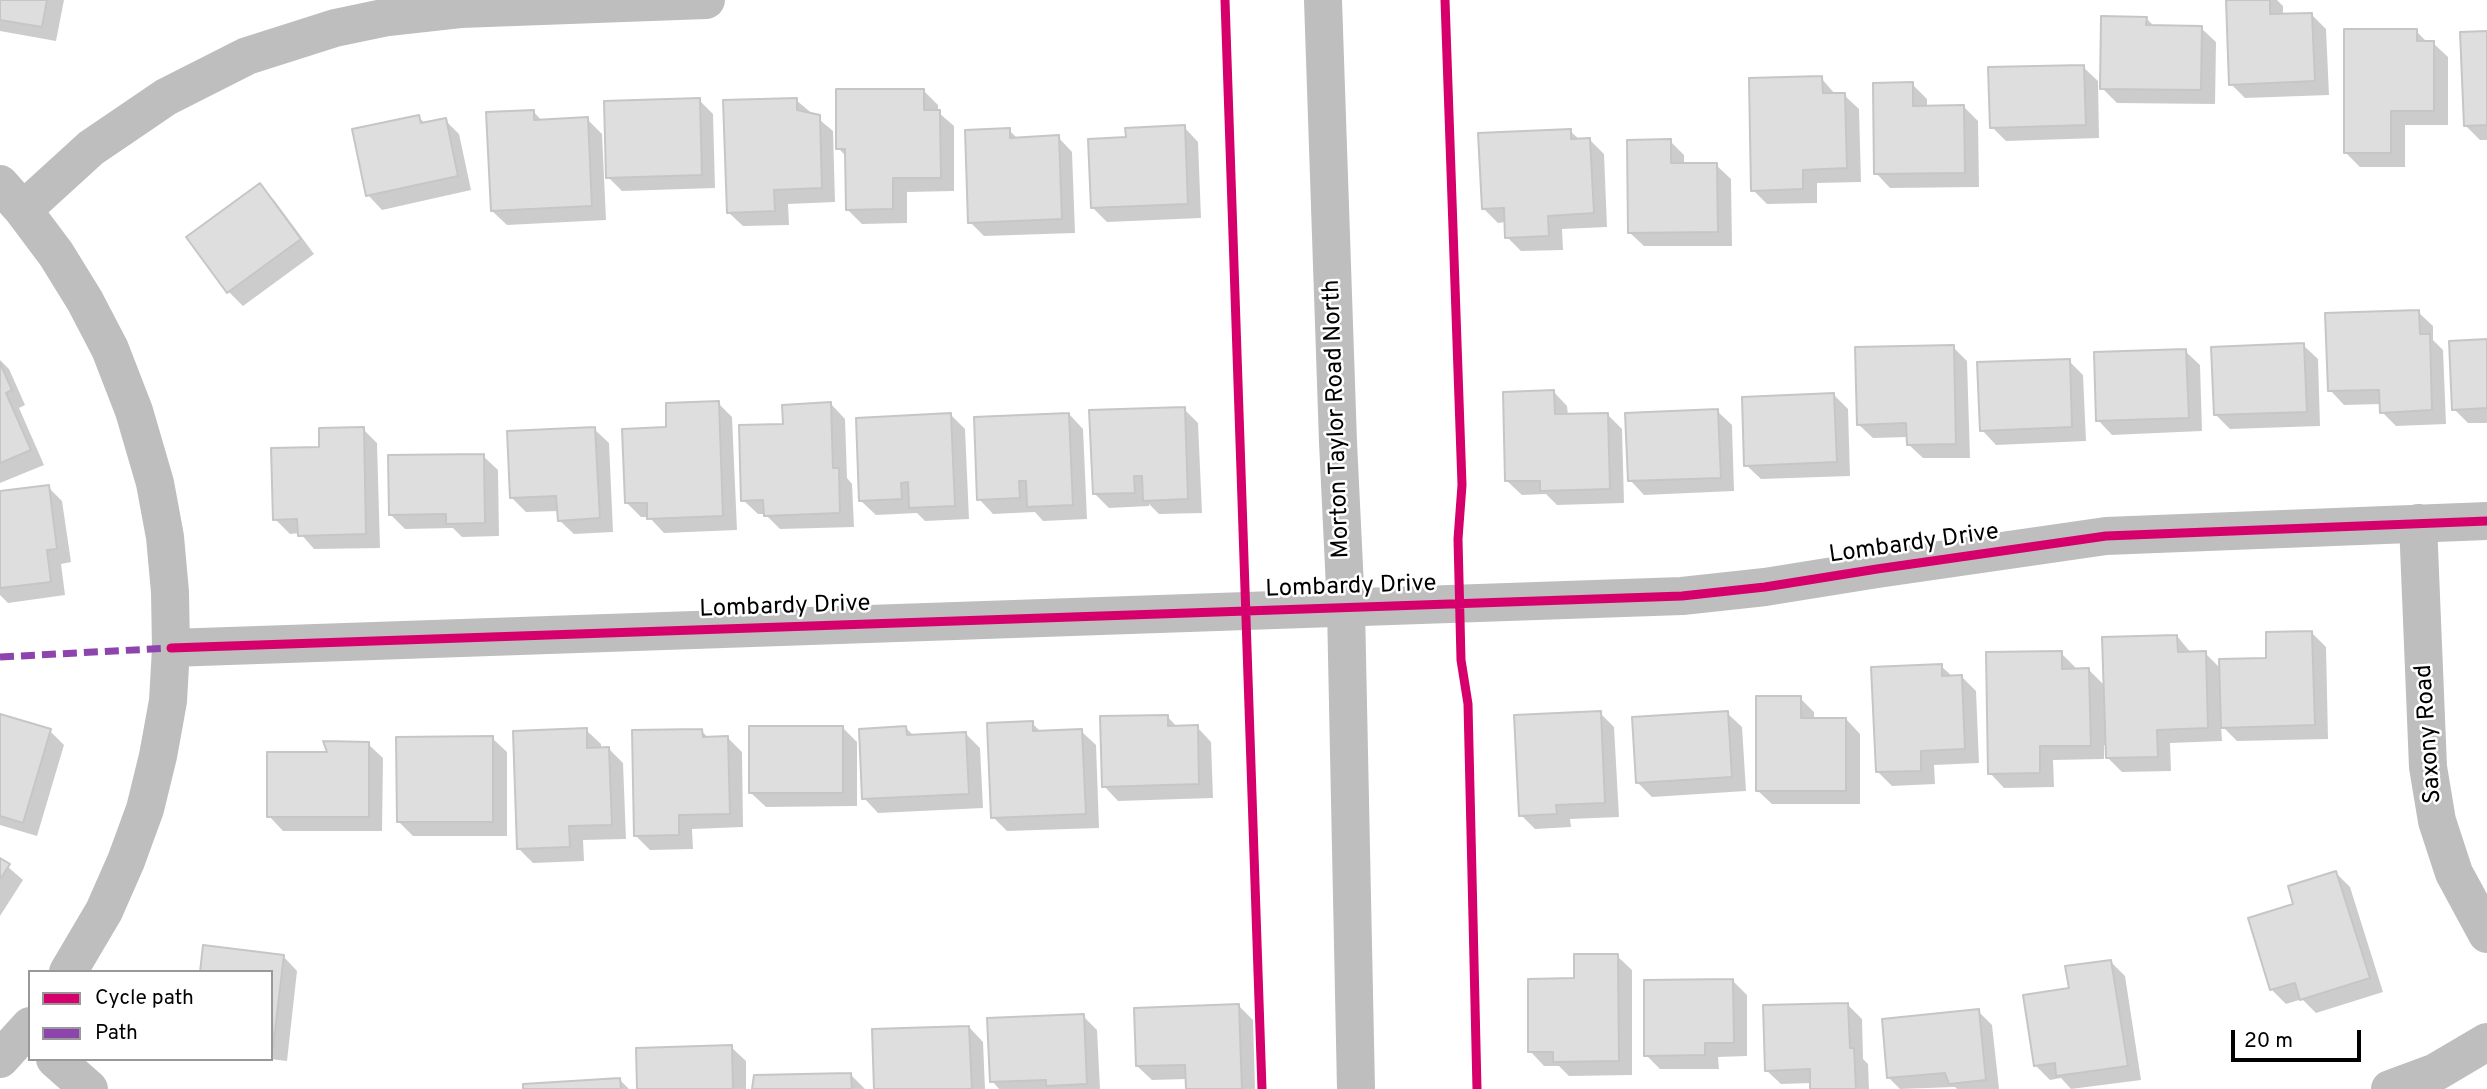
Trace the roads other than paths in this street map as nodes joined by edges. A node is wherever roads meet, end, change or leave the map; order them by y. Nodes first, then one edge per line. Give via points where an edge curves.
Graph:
1 (706, 0) edge
2 (1324, 0) edge
3 (12, 197) edge
4 (2487, 520) edge
5 (2418, 523) junction
6 (1346, 608) junction
7 (172, 648) junction
8 (2487, 934) edge
9 (69, 970) edge
10 (2487, 1042) edge
11 (57, 1061) edge
12 (89, 1089) edge
13 (1356, 1089) edge
14 (2390, 1089) edge

1 - 3 street via 460,9 388,16 335,28 247,56 166,97
2 - 6 street, Morton Taylor Road North
3 - 7 street via 85,301 134,411 165,537
4 - 5 street, Lombardy Drive
5 - 6 street, Lombardy Drive via 2106,536 1682,596
5 - 8 street, Saxony Road via 2428,767 2437,821 2454,873
6 - 7 street, Lombardy Drive
6 - 13 street, Morton Taylor Road North
7 - 9 street via 168,701 145,808 104,911
10 - 14 street via 2436,1072
11 - 12 street

